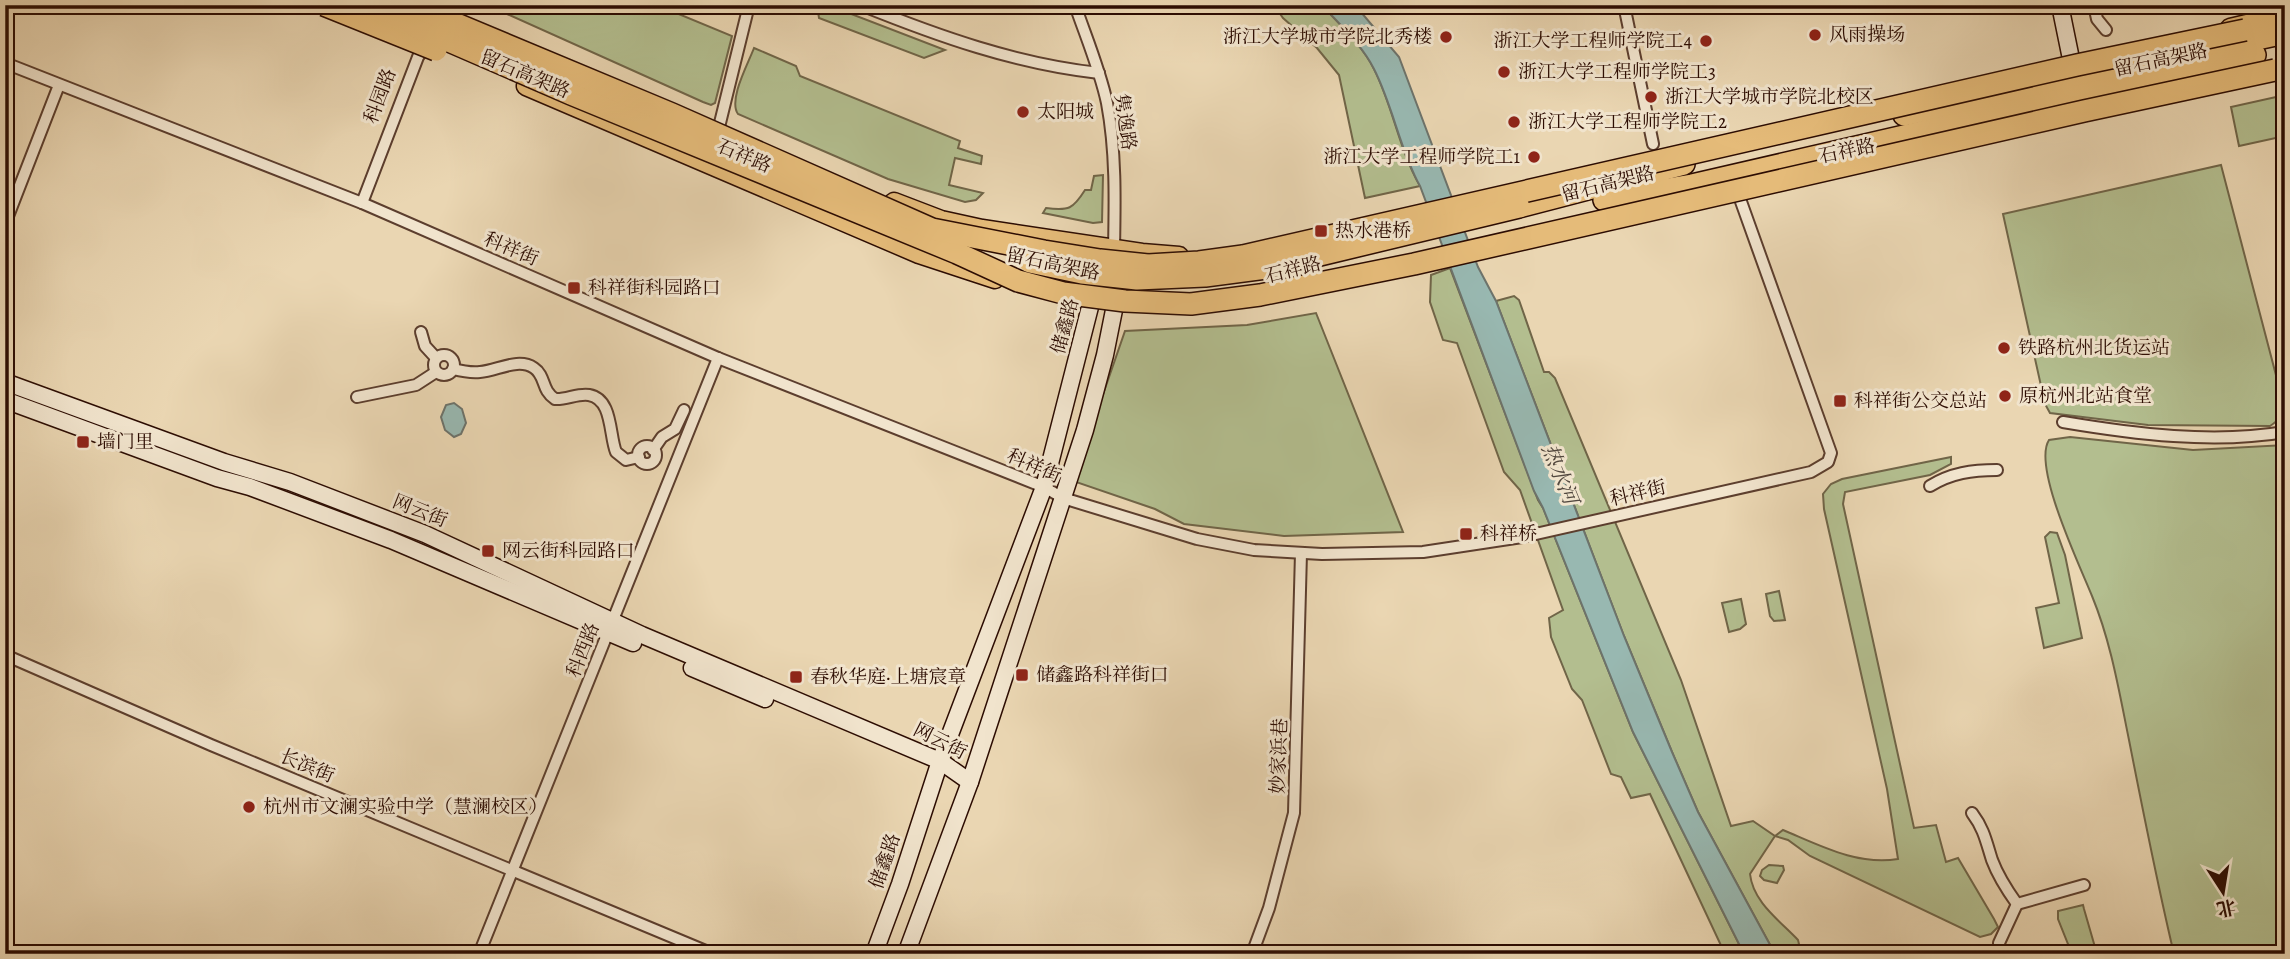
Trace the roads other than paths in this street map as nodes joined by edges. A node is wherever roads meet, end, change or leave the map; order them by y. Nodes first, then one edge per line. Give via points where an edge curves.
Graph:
1 (324, 5) edge
2 (345, 5) edge
3 (366, 5) edge
4 (411, 5) edge
5 (749, 5) edge
6 (861, 5) edge
7 (1075, 5) edge
8 (1624, 5) edge
9 (2060, 5) edge
10 (2066, 5) edge
11 (2094, 5) edge
12 (441, 7) edge
13 (2285, 15) edge
14 (2285, 20) edge
15 (2106, 30) dead end
16 (2285, 33) edge
17 (429, 41) junction
18 (496, 41) junction
19 (2285, 48) edge
20 (2242, 50) junction
21 (2285, 62) edge
22 (5, 64) edge
23 (2072, 65) junction
24 (2285, 68) edge
25 (1099, 73) junction
26 (58, 85) junction
27 (2110, 88) junction
28 (1874, 103) joint
29 (1821, 115) junction
30 (719, 127) junction
31 (1653, 144) dead end
32 (1912, 158) junction
33 (1687, 164) junction
34 (1843, 173) junction
35 (1692, 185) junction
36 (1739, 196) junction
37 (362, 203) junction
38 (1521, 213) junction
39 (5, 224) edge
40 (932, 229) junction
41 (1114, 249) junction
42 (957, 253) junction
43 (1018, 281) junction
44 (1091, 303) junction
45 (1115, 305) junction
46 (421, 332) dead end
47 (436, 358) junction
48 (718, 358) junction
49 (453, 369) junction
50 (436, 372) junction
51 (5, 382) edge
52 (357, 397) dead end
53 (5, 400) edge
54 (684, 410) dead end
55 (2063, 422) dead end
56 (2285, 432) edge
57 (1997, 470) dead end
58 (1930, 486) dead end
59 (1044, 487) junction
60 (1063, 498) junction
61 (1301, 553) junction
62 (611, 628) junction
63 (5, 655) edge
64 (939, 766) junction
65 (970, 782) junction
66 (1972, 813) dead end
67 (513, 870) junction
68 (2084, 885) dead end
69 (2017, 904) junction
70 (479, 954) edge
71 (713, 954) edge
72 (874, 954) edge
73 (906, 954) edge
74 (1252, 954) edge
75 (1998, 954) edge

1 - 43 highway, bridge via 890,236
2 - 17 main road, 石祥路
3 - 42 highway, 留石高架路, bridge
4 - 18 highway, 留石高架路, bridge
5 - 30 street
6 - 25 street via 964,45 1057,69
7 - 25 street, 隽逸路
8 - 31 street
9 - 23 street
10 - 23 street
11 - 15 street
12 - 17 street, 科园路
12 - 18 highway, bridge
12 - 30 main road, 石祥路
13 - 23 main road
14 - 40 highway, 留石高架路, bridge via 1243,256 1148,265
16 - 20 highway, 留石高架路
17 - 37 street, 科园路 via 418,57
17 - 44 main road, 石祥路 via 919,254 1059,300
18 - 40 highway, 留石高架路, bridge
19 - 20 highway, 留石高架路
20 - 23 highway, 留石高架路 via 2122,69
20 - 27 highway, 留石高架路
21 - 32 main road, 石祥路 via 2147,94 2073,121
22 - 26 street, 科祥街
23 - 28 highway
23 - 33 highway, 留石高架路
24 - 43 highway, 留石高架路, bridge via 1260,295 1191,304 1125,301 1063,293
25 - 41 street, 隽逸路 via 1112,147
26 - 37 street, 科祥街
26 - 39 street
27 - 32 highway via 1979,126
27 - 35 highway, 留石高架路
28 - 29 main road, 石祥路
29 - 33 highway via 1788,134
29 - 41 main road, 石祥路, bridge via 1678,147 1611,173 1305,244 1177,256
30 - 41 main road, 石祥路 via 941,220
32 - 34 main road, 石祥路
33 - 38 highway, 留石高架路
34 - 35 highway
34 - 36 main road, 石祥路
35 - 38 highway, 留石高架路
36 - 45 main road, 石祥路, bridge via 1692,206 1633,209 1258,301 1187,309
36 - 61 street, 科祥街 via 1831,453 1828,462 1811,472 1522,537 1423,552
37 - 48 street, 科祥街
38 - 40 highway, 留石高架路, bridge via 1266,268 1137,279 1023,261
38 - 42 highway, 留石高架路, bridge via 1372,257 1242,283 1160,291 1084,286
41 - 44 street, 储鑫路
41 - 45 street
42 - 43 highway, 留石高架路, bridge
44 - 45 main road, 石祥路
44 - 59 street, 储鑫路
45 - 60 street via 1085,430
46 - 47 street via 425,346
47 - 49 street via 450,356
47 - 50 street
48 - 59 street, 科祥街
48 - 62 street, 科西路
49 - 50 street via 447,374
49 - 54 street via 481,373 517,364 531,366 555,398 589,395 606,409 616,452 626,460 639,457 651,463 656,456 653,450 675,429
50 - 52 street via 416,385
51 - 62 street, 网云街 via 425,534
53 - 62 street, 网云街 via 391,540
55 - 56 street via 2142,435
57 - 58 street via 1945,477
59 - 60 street, 科祥街
59 - 64 street, 储鑫路
60 - 61 street, 科祥街 via 1197,539
60 - 65 street
61 - 74 street, 妙家浜巷 via 1294,813
62 - 64 street, 网云街
62 - 67 street, 科西路
63 - 67 street, 长滨街
64 - 65 street, 网云街
64 - 72 street, 储鑫路
65 - 73 street
66 - 69 street via 1983,827 2003,885
67 - 70 street, 科西路
67 - 71 street, 长滨街
68 - 69 street
69 - 75 street

